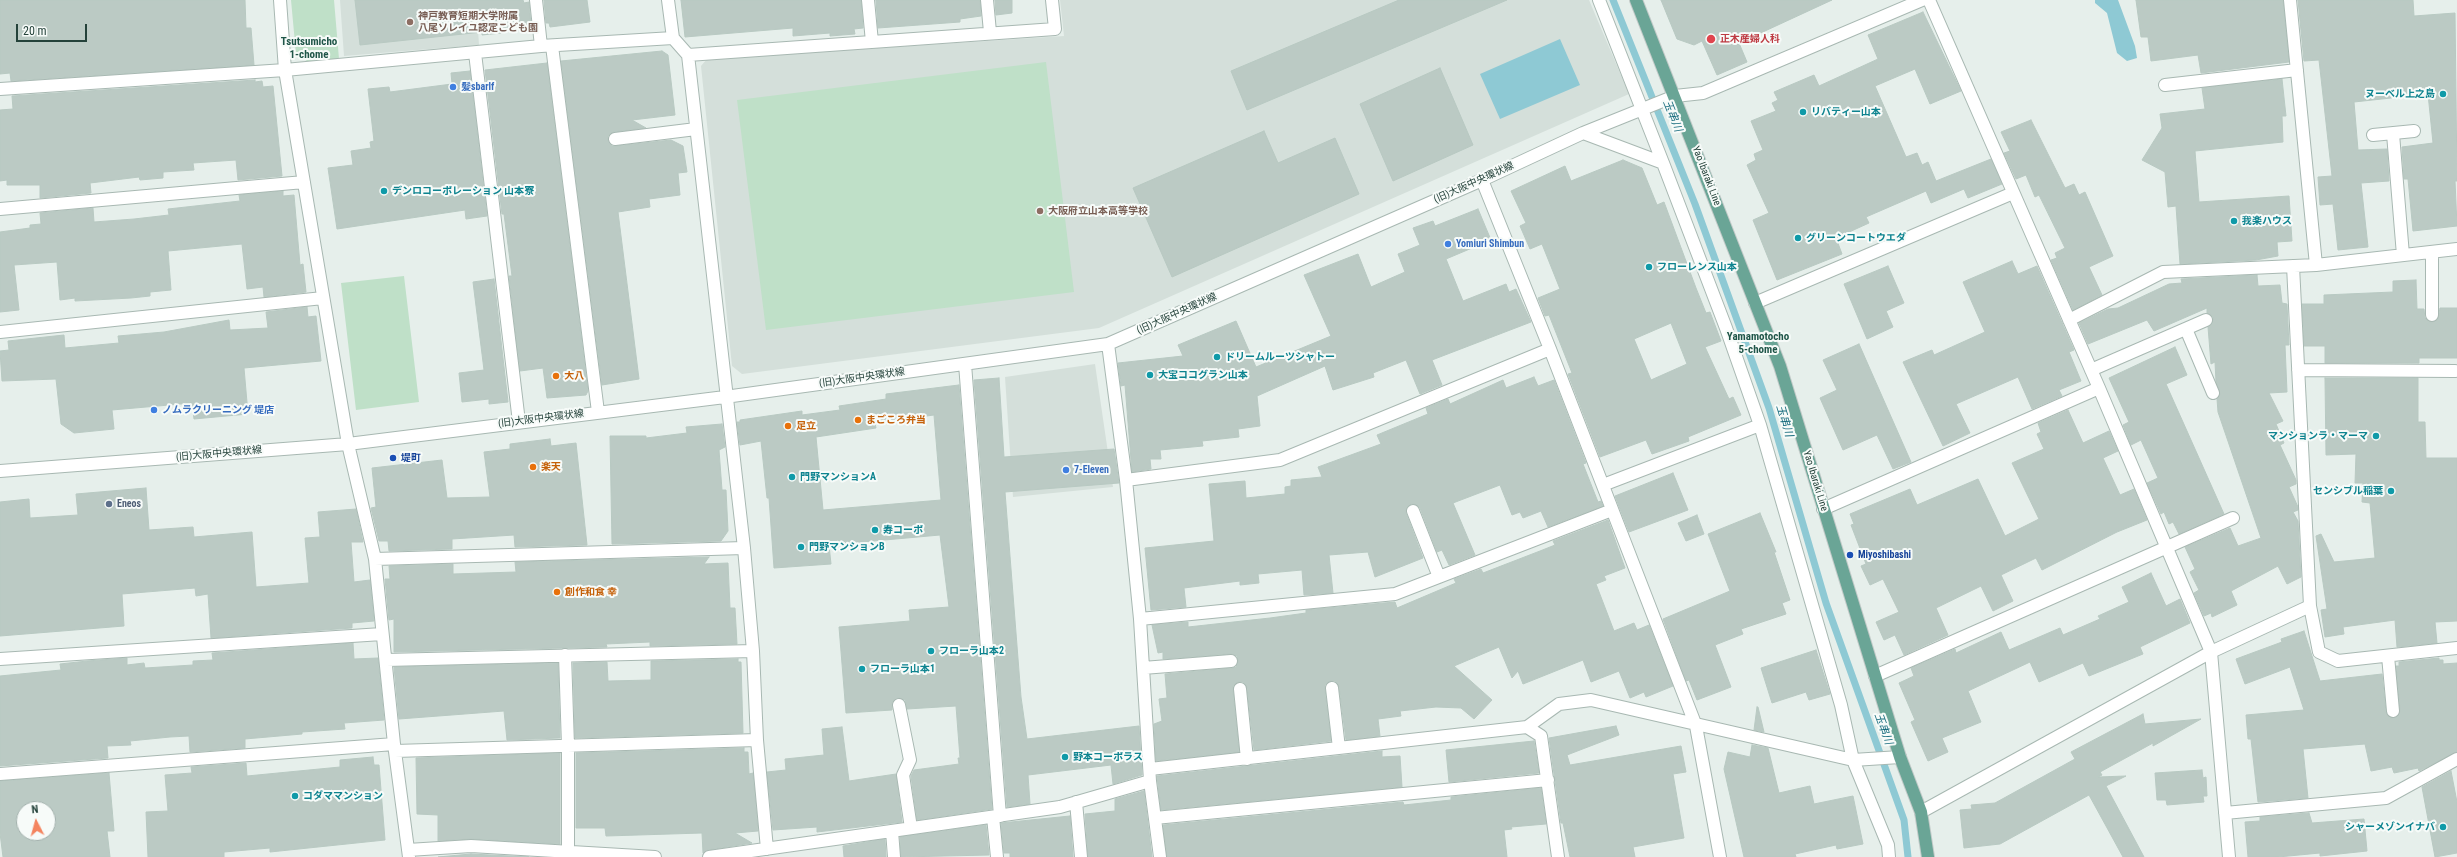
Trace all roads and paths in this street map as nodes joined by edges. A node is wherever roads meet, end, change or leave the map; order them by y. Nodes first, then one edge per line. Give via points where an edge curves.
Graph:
1 (280, 0) edge
2 (536, 0) edge
3 (668, 0) edge
4 (868, 0) edge
5 (987, 0) edge
6 (1052, 0) edge
7 (1599, 0) edge
8 (1636, 0) edge
9 (1922, 0) edge
10 (1929, 0) edge
11 (2290, 0) edge
12 (990, 32) junction
13 (673, 38) junction
14 (872, 42) junction
15 (546, 46) junction
16 (475, 53) junction
17 (688, 55) junction
18 (285, 70) junction
19 (2297, 70) junction
20 (2165, 85) dead end
21 (0, 88) edge
22 (1675, 96) junction
23 (1643, 108) junction
24 (696, 129) junction
25 (2414, 132) dead end
26 (1583, 133) junction
27 (2393, 134) junction
28 (2372, 135) dead end
29 (615, 139) dead end
30 (1663, 163) junction
31 (1482, 180) junction
32 (304, 182) junction
33 (2013, 192) junction
34 (0, 209) edge
35 (2457, 249) edge
36 (2432, 252) junction
37 (2403, 255) junction
38 (2316, 264) junction
39 (2293, 266) junction
40 (323, 298) junction
41 (1756, 302) junction
42 (2432, 315) dead end
43 (2069, 320) junction
44 (2206, 320) dead end
45 (2186, 329) junction
46 (0, 332) edge
47 (1108, 344) junction
48 (1550, 349) junction
49 (965, 364) junction
50 (2091, 370) junction
51 (2298, 370) junction
52 (2455, 371) dead end
53 (2099, 388) junction
54 (2213, 393) dead end
55 (725, 397) junction
56 (598, 412) junction
57 (519, 422) junction
58 (1760, 425) junction
59 (348, 444) junction
60 (0, 471) edge
61 (1126, 480) junction
62 (1603, 485) junction
63 (1823, 509) junction
64 (1612, 510) junction
65 (1414, 511) dead end
66 (2233, 518) dead end
67 (744, 548) junction
68 (2168, 549) junction
69 (375, 559) junction
70 (1439, 577) junction
71 (2310, 606) junction
72 (1140, 619) junction
73 (382, 634) junction
74 (2457, 648) edge
75 (753, 651) junction
76 (2211, 652) junction
77 (565, 656) junction
78 (2388, 656) junction
79 (0, 659) edge
80 (386, 660) junction
81 (1231, 660) dead end
82 (1143, 668) junction
83 (1875, 676) junction
84 (1332, 688) dead end
85 (1240, 689) dead end
86 (899, 705) dead end
87 (2393, 711) dead end
88 (1696, 726) junction
89 (1527, 727) junction
90 (757, 740) junction
91 (568, 746) junction
92 (395, 748) junction
93 (1339, 748) junction
94 (1900, 757) junction
95 (1247, 759) junction
96 (1853, 760) junction
97 (2457, 760) edge
98 (0, 774) edge
99 (1150, 775) junction
100 (1548, 780) junction
101 (1076, 802) junction
102 (1921, 812) junction
103 (2226, 813) junction
104 (997, 816) junction
105 (1155, 818) junction
106 (911, 828) junction
107 (892, 831) junction
108 (767, 849) junction
109 (791, 851) edge
110 (568, 852) junction
111 (409, 854) edge
112 (547, 854) edge
113 (731, 856) edge
114 (655, 857) edge
115 (709, 857) edge
116 (894, 857) edge
117 (997, 857) edge
118 (1081, 857) edge
119 (1160, 857) edge
120 (1558, 857) edge
121 (1720, 857) edge
122 (1889, 857) edge
123 (1928, 857) edge
124 (2230, 857) edge

1 - 18 street
2 - 15 street
3 - 13 street
4 - 14 street
5 - 12 street
6 - 12 street via 1055,29
7 - 23 street
8 - 22 main road, Yao Ibaraki Line
9 - 22 street, (旧)大阪中央環状線 via 1703,92
10 - 33 street
11 - 19 street
12 - 14 street
13 - 15 street
13 - 17 street
14 - 17 street
15 - 16 street
15 - 56 street
16 - 18 street
16 - 57 street
17 - 24 street
18 - 21 street
18 - 32 street
19 - 20 street
19 - 38 street
22 - 23 street, (旧)大阪中央環状線
22 - 41 main road, Yao Ibaraki Line
23 - 26 street, (旧)大阪中央環状線
23 - 30 street
24 - 29 street
24 - 55 street
25 - 27 street
26 - 30 street
26 - 31 street, (旧)大阪中央環状線
27 - 28 street
27 - 37 street
30 - 58 street
31 - 47 street, (旧)大阪中央環状線
31 - 48 street
32 - 34 street
32 - 40 street
33 - 41 street
33 - 43 street
35 - 36 street
36 - 37 street
36 - 42 street
37 - 38 street
38 - 39 street
39 - 43 street via 2163,272
39 - 51 street
40 - 46 street
40 - 59 street
41 - 63 main road, Yao Ibaraki Line via 1780,366
43 - 50 street
44 - 45 street
45 - 50 street
45 - 54 street
47 - 49 street, (旧)大阪中央環状線
47 - 61 street
48 - 61 street via 1280,460
48 - 62 street
49 - 55 street, (旧)大阪中央環状線
49 - 104 street
50 - 53 street
51 - 52 street
51 - 71 street
53 - 63 street
53 - 68 street
55 - 56 street, (旧)大阪中央環状線
55 - 67 street
56 - 57 street, (旧)大阪中央環状線
57 - 59 street, (旧)大阪中央環状線
58 - 62 street
58 - 96 street via 1841,705
59 - 60 street, (旧)大阪中央環状線
59 - 69 street
61 - 72 street
62 - 64 street
63 - 83 main road, Yao Ibaraki Line
64 - 70 street
64 - 88 street
65 - 70 street
66 - 68 street
67 - 69 street
67 - 75 street
68 - 76 street
68 - 83 street
69 - 73 street
70 - 72 street via 1394,594
71 - 76 street
71 - 78 street via 2319,652 2338,661
72 - 82 street
73 - 79 street
73 - 80 street
74 - 78 street
75 - 77 street
75 - 90 street
76 - 102 street
76 - 103 street
77 - 80 street
77 - 91 street
78 - 87 street
80 - 92 street
81 - 82 street
82 - 99 street
83 - 94 main road, Yao Ibaraki Line
84 - 93 street
85 - 95 street
86 - 106 street via 910,760 904,776
88 - 89 street via 1591,700 1559,704
88 - 96 street
88 - 121 street
89 - 93 street
89 - 100 street via 1541,736
90 - 91 street
90 - 108 street
91 - 92 street
91 - 110 street
92 - 98 street
92 - 111 street
93 - 95 street
94 - 96 street
94 - 102 main road, Yao Ibaraki Line
95 - 99 street
96 - 122 street via 1888,845
97 - 103 street via 2386,798
99 - 101 street
99 - 105 street
100 - 105 street
100 - 120 street
101 - 104 street via 1060,807
101 - 118 street
102 - 123 main road, Yao Ibaraki Line
103 - 124 street
104 - 106 street
104 - 117 street
105 - 119 street
106 - 107 street
107 - 109 street
107 - 116 street
108 - 109 street
108 - 113 street
110 - 112 street
110 - 114 street
111 - 112 street via 471,846
113 - 115 street

